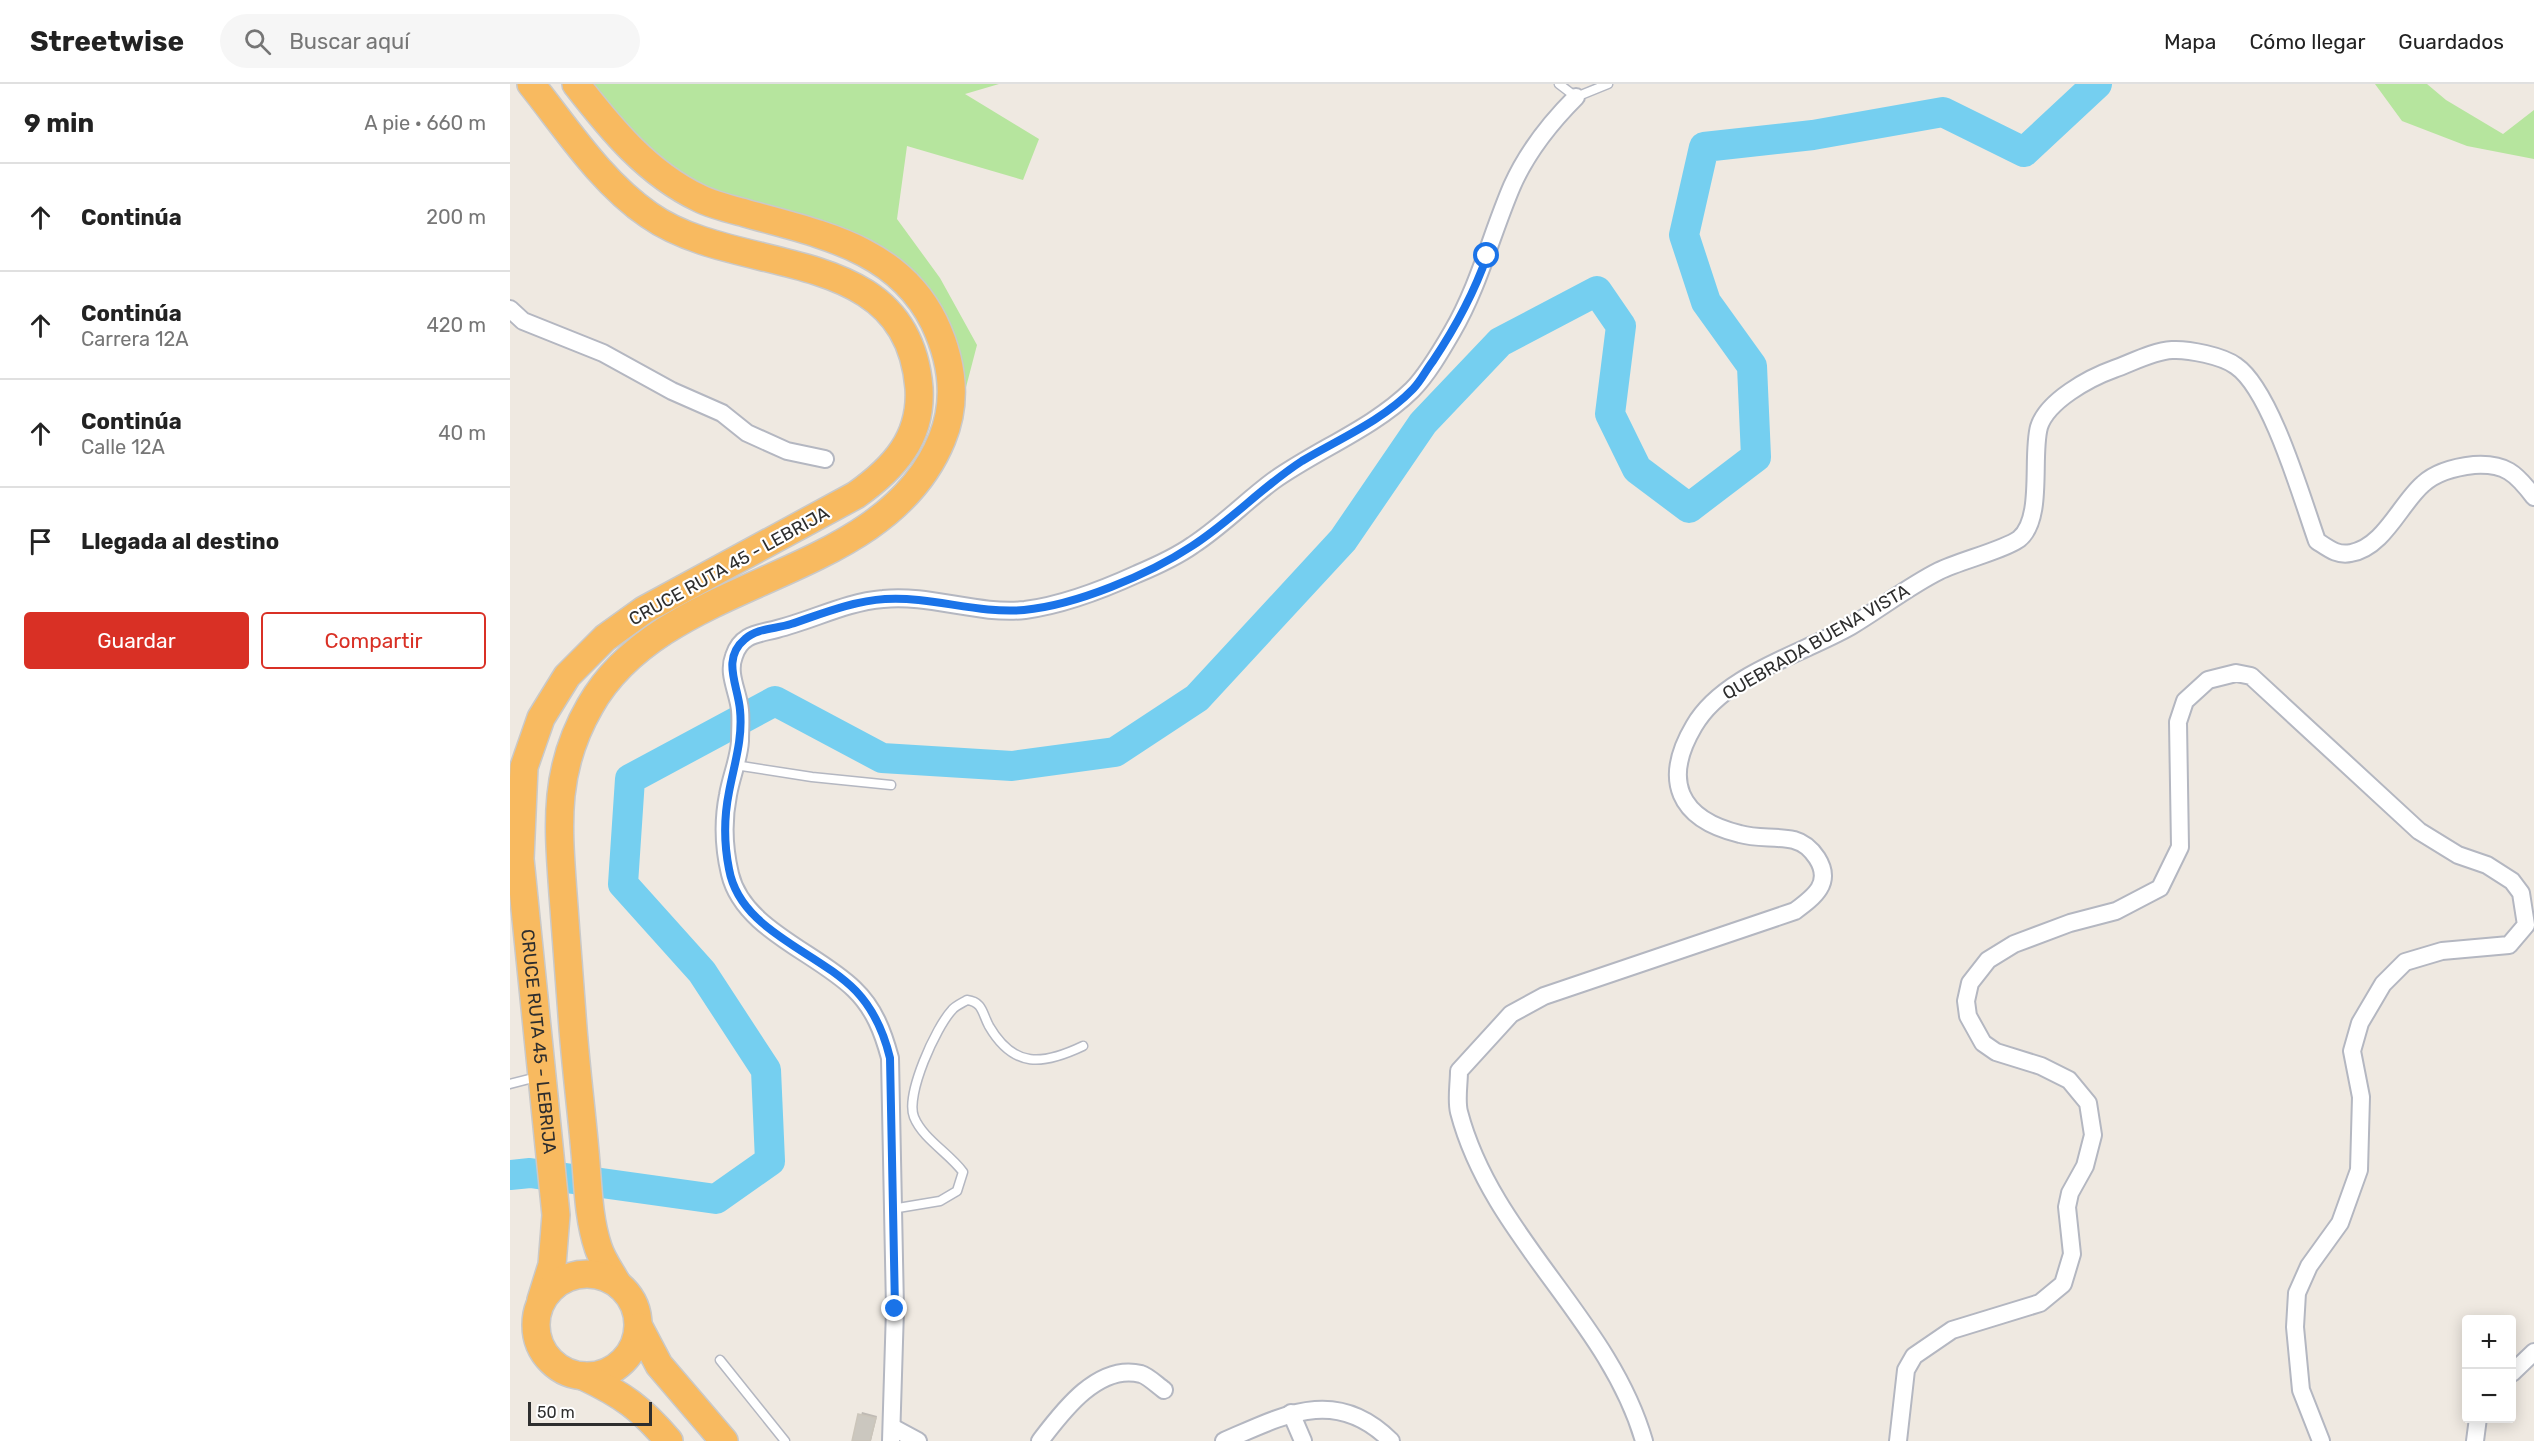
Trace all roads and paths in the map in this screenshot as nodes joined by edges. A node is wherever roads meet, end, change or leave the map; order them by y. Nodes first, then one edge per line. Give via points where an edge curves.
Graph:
1 (531, 84) edge
2 (576, 84) edge
3 (1559, 84) edge
4 (1606, 84) edge
5 (1576, 97) junction
6 (510, 309) edge
7 (825, 459) dead end
8 (2534, 497) edge
9 (735, 765) junction
10 (891, 785) dead end
11 (1083, 1046) dead end
12 (544, 1076) junction
13 (510, 1084) edge
14 (892, 1209) junction
15 (617, 1283) junction
16 (541, 1300) junction
17 (639, 1327) junction
18 (2534, 1352) edge
19 (720, 1360) dead end
20 (2514, 1369) edge
21 (584, 1376) junction
22 (1164, 1390) dead end
23 (1291, 1413) junction
24 (2477, 1423) edge
25 (892, 1434) edge
26 (669, 1441) edge
27 (724, 1441) edge
28 (785, 1441) edge
29 (918, 1441) edge
30 (1040, 1441) edge
31 (1224, 1441) edge
32 (1303, 1441) edge
33 (1391, 1441) edge
34 (1644, 1441) edge
35 (1898, 1441) edge
36 (2321, 1441) edge
37 (2475, 1441) edge

1 - 12 highway, CRUCE RUTA 45 - LEBRIJA via 612,184 649,216 685,235 854,284 887,309 907,339 917,369 920,401 909,442 885,474 856,495 644,610 605,638 567,676 541,718 524,767 520,859
2 - 15 highway, CRUCE RUTA 45 - LEBRIJA via 624,143 677,186 702,200 846,242 901,278 920,298 936,326 953,390 948,424 938,449 905,499 864,530 733,594 653,639 629,658 591,703 567,758 558,816 576,1065 592,1221 599,1251
3 - 5 lane
4 - 5 lane
5 - 9 street via 1547,128 1523,164 1481,273 1453,332 1413,389 1362,429 1270,484 1191,547 1084,596 1026,610 884,598 756,632 743,641 732,660 740,709 740,746
6 - 7 street via 523,321 603,352 672,391 722,413 747,433 787,451
8 - 34 street, QUEBRADA BUENA VISTA via 2518,475 2493,464 2441,472 2423,483 2382,533 2366,546 2351,553 2336,553 2318,541 2270,410 2238,367 2218,357 2171,350 2105,373 2064,395 2039,425 2032,517 2019,539 1939,571 1850,626 1752,675 1714,700 1694,725 1677,763 1676,779 1685,802 1696,815 1719,828 1742,835 1796,841 1811,848 1824,868 1822,884 1813,898 1795,911 1544,996 1511,1014 1459,1071 1458,1110 1477,1162 1519,1238 1595,1340 1620,1383
9 - 10 lane
9 - 14 street via 725,828 729,872 738,895 758,919 855,989 872,1011 885,1041 890,1058
11 - 14 lane via 1057,1058 1031,1062 1011,1052 975,1001 967,1000 952,1009 915,1083 914,1116 963,1172 957,1191 940,1201
12 - 13 lane
12 - 16 highway, CRUCE RUTA 45 - LEBRIJA via 556,1215 552,1265
14 - 25 street
15 - 16 highway via 601,1275 584,1273 552,1286
15 - 17 highway via 629,1295
16 - 21 highway via 536,1335 543,1351 567,1373
17 - 21 highway via 627,1357 615,1368 600,1375
17 - 27 highway via 659,1365
18 - 20 street
19 - 28 lane
21 - 26 highway via 644,1412
22 - 30 street via 1142,1374 1116,1374 1089,1387
23 - 31 street
23 - 32 street
23 - 33 street via 1323,1408 1352,1414
24 - 37 street
25 - 29 street
35 - 36 street via 1906,1370 1914,1356 1952,1330 2040,1303 2063,1284 2072,1254 2067,1207 2085,1166 2093,1135 2088,1103 2068,1080 2041,1066 1996,1052 1983,1043 1968,1016 1970,983 1988,960 2014,944 2070,922 2116,911 2160,888 2180,847 2178,722 2185,701 2208,680 2236,673 2251,676 2418,831 2512,881 2525,906 2526,925 2509,945 2442,951 2405,962 2383,984 2360,1023 2352,1051 2361,1097 2359,1170 2340,1223 2309,1266 2297,1293 2295,1327 2301,1390

